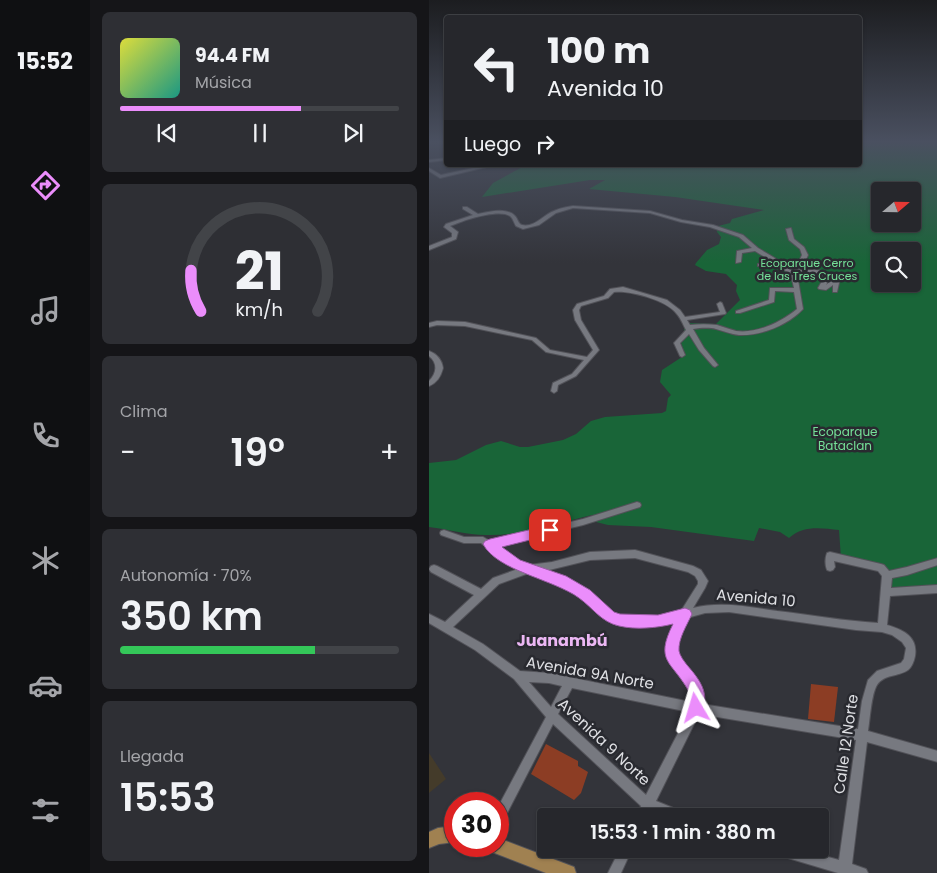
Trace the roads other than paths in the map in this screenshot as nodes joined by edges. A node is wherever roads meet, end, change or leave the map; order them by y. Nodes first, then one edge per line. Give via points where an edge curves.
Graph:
1 (465, 208) dead end
2 (477, 216) junction
3 (789, 229) dead end
4 (429, 248) edge
5 (756, 249) junction
6 (776, 261) junction
7 (738, 262) dead end
8 (760, 265) dead end
9 (795, 273) junction
10 (795, 290) junction
11 (835, 290) dead end
12 (720, 304) dead end
13 (738, 312) dead end
14 (683, 319) junction
15 (429, 325) edge
16 (689, 328) junction
17 (429, 353) edge
18 (682, 355) dead end
19 (589, 359) junction
20 (715, 365) dead end
21 (429, 384) edge
22 (554, 391) dead end
23 (637, 505) dead end
24 (444, 533) dead end
25 (490, 544) junction
26 (937, 562) edge
27 (830, 566) dead end
28 (434, 569) dead end
29 (528, 569) junction
30 (887, 575) junction
31 (937, 589) edge
32 (481, 594) junction
33 (886, 595) junction
34 (685, 614) junction
35 (430, 620) edge
36 (446, 627) junction
37 (882, 628) junction
38 (518, 676) junction
39 (569, 683) junction
40 (696, 708) junction
41 (551, 715) junction
42 (862, 735) junction
43 (937, 757) edge
44 (509, 797) edge
45 (648, 804) junction
46 (646, 808) edge
47 (658, 808) edge
48 (444, 835) edge
49 (429, 840) edge
50 (509, 850) edge
51 (622, 858) edge
52 (806, 858) edge
53 (844, 870) edge
54 (568, 873) edge
55 (614, 873) edge
56 (862, 873) edge

1 - 2 street
2 - 4 street via 447,225 455,232 454,238
2 - 5 street via 501,209 523,227 573,207 649,212 730,231
3 - 9 street via 792,240 805,255
5 - 6 street
5 - 7 street via 739,252
6 - 8 street
6 - 9 street
9 - 10 street
9 - 11 street via 826,273 828,276 821,288 834,281
10 - 13 street via 772,289 772,301
10 - 16 street via 799,309 767,328 738,333 715,327
12 - 14 street via 723,313
14 - 16 street
14 - 19 street via 665,301 626,289 613,290 606,297 579,305 576,310 578,320 596,347
15 - 19 street via 465,324 534,339 554,353
16 - 18 street via 677,343
16 - 20 street
17 - 21 street via 438,360 440,370
19 - 22 street via 574,375 555,384
23 - 25 street via 583,522
24 - 25 street, Avenida 10
25 - 29 street, Avenida 10 via 515,564
26 - 30 street
27 - 30 street via 830,556 870,564 881,568
28 - 32 street
29 - 32 street via 496,581
29 - 34 street, Avenida 10 via 561,580 585,594 609,616 620,620 658,621
29 - 34 street via 590,556 635,554 691,569 702,577 702,586
30 - 33 street
31 - 33 street
32 - 36 street
33 - 37 street
34 - 37 street, Avenida 10 via 729,608
34 - 40 street via 674,636 671,651 695,687 698,697
35 - 36 street, Avenida 9A Norte
36 - 38 street, Avenida 9A Norte
37 - 42 street, Calle 12 Norte via 905,639 911,655 903,667 881,674 872,683
38 - 39 street, Avenida 9A Norte
38 - 41 street, Avenida 9 Norte
39 - 40 street, Avenida 9A Norte
39 - 41 street
40 - 42 street, Avenida 9A Norte
40 - 45 street
41 - 44 street
41 - 45 street, Avenida 9 Norte
42 - 43 street, Avenida 9A Norte
42 - 53 street, Calle 12 Norte
45 - 46 street
45 - 47 street, Avenida 9 Norte
48 - 49 main road
50 - 54 main road
51 - 55 street
52 - 53 street
53 - 56 street

